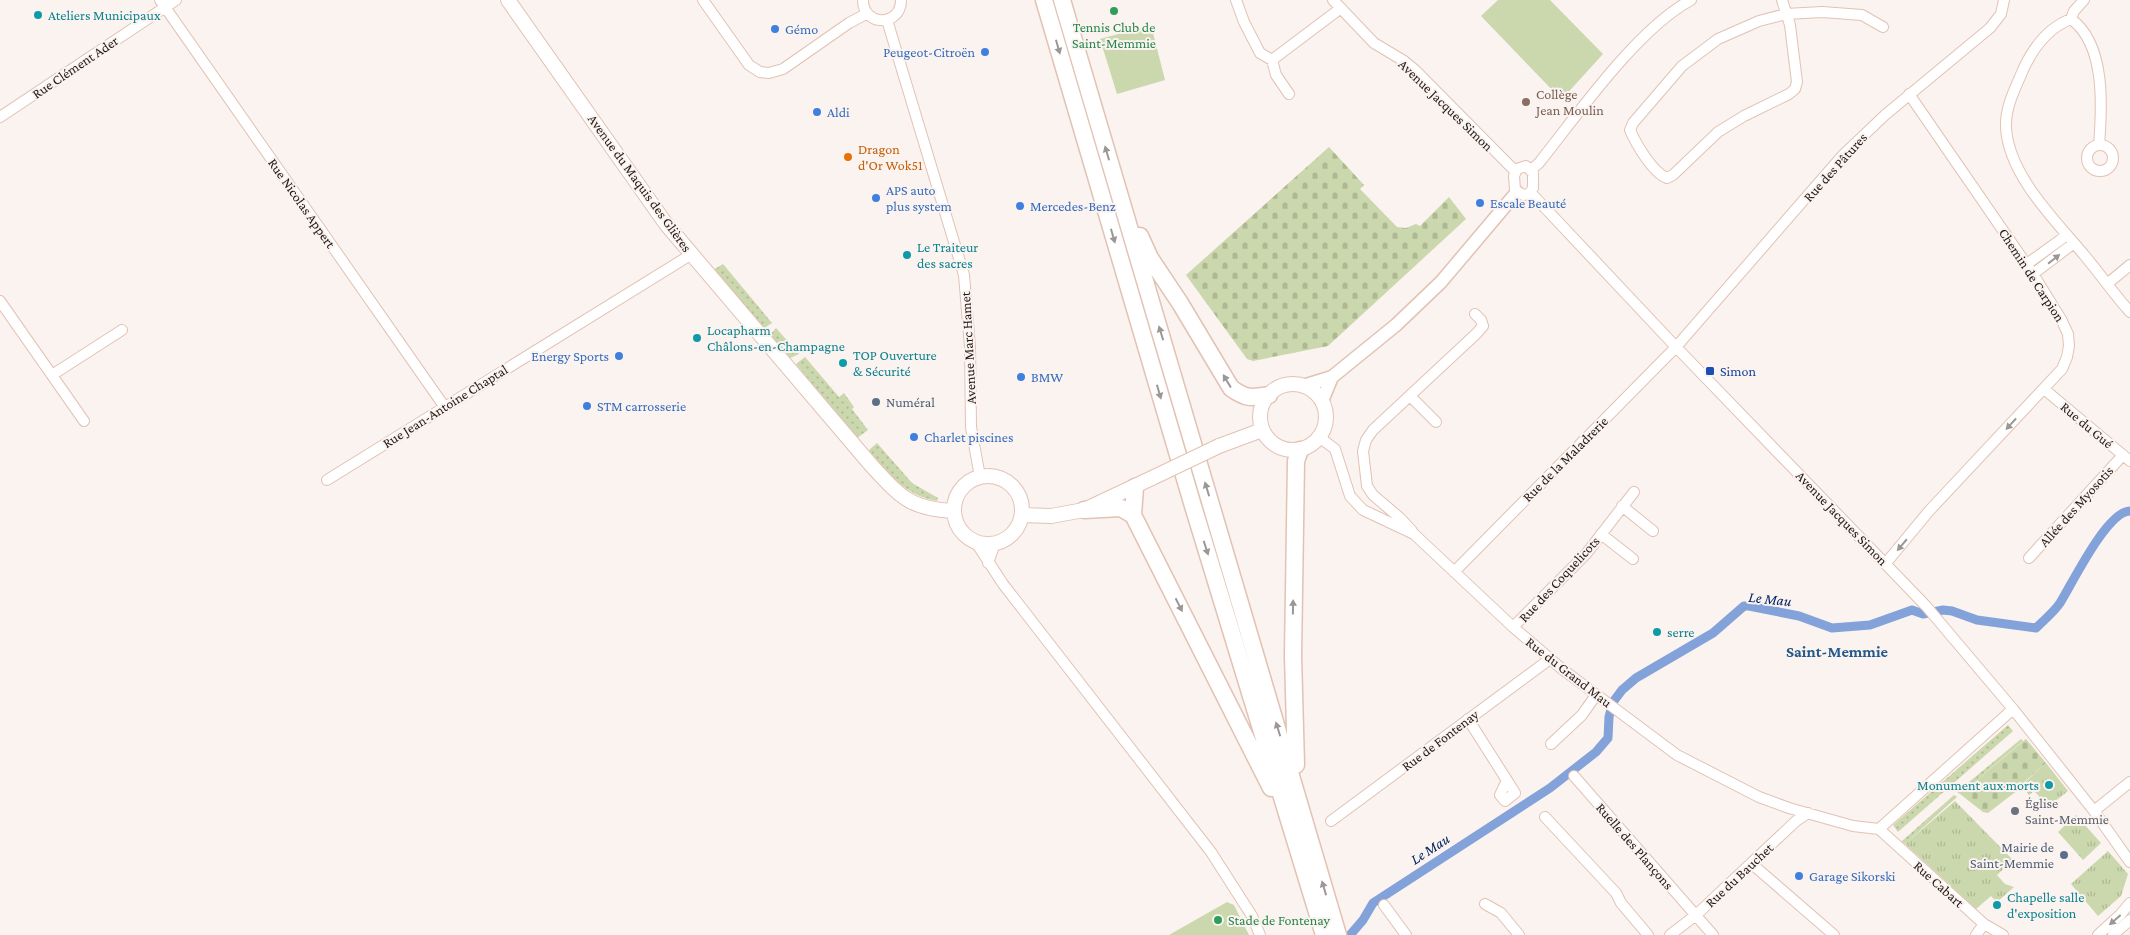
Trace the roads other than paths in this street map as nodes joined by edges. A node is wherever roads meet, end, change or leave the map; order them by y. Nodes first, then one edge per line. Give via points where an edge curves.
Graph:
1 (176, 0) edge
2 (508, 0) edge
3 (703, 0) edge
4 (863, 0) edge
5 (901, 0) edge
6 (1044, 0) edge
7 (1062, 0) edge
8 (1236, 0) edge
9 (1333, 0) edge
10 (1691, 0) edge
11 (1782, 0) edge
12 (2004, 0) edge
13 (2084, 0) edge
14 (162, 4) edge
15 (1341, 8) junction
16 (866, 14) junction
17 (1786, 14) junction
18 (2071, 19) junction
19 (887, 20) junction
20 (1883, 27) dead end
21 (1272, 60) junction
22 (1289, 94) dead end
23 (1910, 94) junction
24 (0, 117) edge
25 (2099, 145) dead end
26 (1531, 170) junction
27 (1515, 171) junction
28 (1517, 192) junction
29 (1531, 193) junction
30 (1121, 200) junction
31 (2071, 239) junction
32 (692, 254) junction
33 (2026, 264) junction
34 (2130, 265) edge
35 (2033, 274) junction
36 (2108, 284) junction
37 (0, 301) edge
38 (2130, 312) edge
39 (1475, 314) dead end
40 (122, 330) dead end
41 (1676, 347) junction
42 (52, 375) junction
43 (1332, 376) junction
44 (1303, 386) junction
45 (2044, 388) junction
46 (1269, 395) junction
47 (1410, 396) junction
48 (1322, 401) junction
49 (444, 406) junction
50 (84, 421) dead end
51 (1436, 422) dead end
52 (1262, 430) junction
53 (1319, 437) junction
54 (1300, 450) junction
55 (2126, 458) edge
56 (980, 477) junction
57 (327, 480) dead end
58 (1135, 487) junction
59 (1634, 492) dead end
60 (1622, 506) junction
61 (1084, 510) junction
62 (954, 512) junction
63 (1022, 515) junction
64 (1133, 515) junction
65 (1653, 531) dead end
66 (1414, 534) junction
67 (1601, 534) junction
68 (975, 541) junction
69 (995, 543) junction
70 (2029, 558) dead end
71 (1633, 559) dead end
72 (988, 563) junction
73 (1886, 563) junction
74 (1454, 572) junction
75 (1513, 627) junction
76 (1550, 658) junction
77 (1600, 698) junction
78 (2013, 709) junction
79 (1468, 719) junction
80 (1551, 744) dead end
81 (1574, 776) dead end
82 (1507, 780) dead end
83 (2130, 782) edge
84 (1297, 792) junction
85 (2094, 811) junction
86 (1808, 813) junction
87 (1545, 817) dead end
88 (1331, 821) dead end
89 (1879, 829) junction
90 (2130, 862) edge
91 (1303, 863) junction
92 (1752, 864) junction
93 (1485, 904) dead end
94 (2130, 904) edge
95 (1384, 905) dead end
96 (1696, 915) junction
97 (2130, 920) edge
98 (1984, 924) junction
99 (1260, 935) edge
100 (1324, 935) edge
101 (1338, 935) edge
102 (1406, 935) edge
103 (1519, 935) edge
104 (1648, 935) edge
105 (1670, 935) edge
106 (1713, 935) edge
107 (1834, 935) edge
108 (1976, 935) edge
109 (2003, 935) edge
110 (2098, 935) edge
111 (2113, 935) edge

1 - 14 street, Rue Clément Ader
2 - 32 main road, Avenue du Maquis des Glières via 666,224
3 - 16 street via 749,65 760,72 770,73 783,69
4 - 16 street
5 - 19 street via 897,14
6 -> 91 main road via 1193,506
30 -> 7 main road
8 - 21 street via 1260,53
9 - 15 street, Avenue Jacques Simon
10 - 26 street via 1679,6 1647,34
11 - 17 street
12 - 23 street, Rue des Pâtures via 2000,14 1990,28
13 - 18 street
14 - 24 street, Rue Clément Ader
14 - 49 street, Rue Nicolas Appert
15 - 21 street
15 - 27 street, Avenue Jacques Simon via 1374,43 1415,70
16 - 19 street via 876,20
17 - 17 street via 1797,82 1795,89 1718,132 1667,178 1659,175 1634,139 1630,130 1633,123 1682,66 1718,39 1759,21
17 - 20 street via 1862,15
18 - 25 street via 2084,32 2097,66 2101,99
18 - 31 street via 2051,30 2032,53 2013,93 2006,126 2011,152 2028,183
19 - 56 street, Avenue Marc Hamet via 964,275 970,347 971,427
21 - 22 street via 1276,75
23 - 33 street, Chemin de Carpion
23 - 41 street, Rue des Pâtures via 1843,155
26 - 27 street via 1523,166
26 - 29 street
27 - 28 street via 1514,187
28 - 29 street via 1523,195
28 - 43 street via 1441,282 1396,325
29 - 41 street, Avenue Jacques Simon
46 -> 30 main road via 1251,398 1231,388 1150,258
84 -> 30 main road
31 - 33 street
35 -> 31 street
31 - 36 street
32 - 49 street, Rue Jean-Antoine Chaptal
32 - 62 main road, Avenue du Maquis des Glières via 893,489 910,502 931,510
33 - 35 street, Chemin de Carpion
34 - 36 street
35 - 45 street, Chemin de Carpion via 2062,321 2069,340 2065,364
36 - 38 street
37 - 42 street
39 - 47 street via 1483,326
40 - 42 street
41 - 73 street, Avenue Jacques Simon
41 - 74 street, Rue de la Maladrerie
42 - 50 street
43 - 44 street
43 - 48 street
44 - 46 main road via 1287,385
44 - 48 main road
45 - 55 street, Rue du Gué
45 -> 73 street, Chemin de Carpion via 1929,511
46 - 52 main road via 1260,411
47 - 51 street
47 - 66 street via 1368,436 1363,446 1363,457 1367,486 1372,494
48 - 53 main road via 1326,419
49 - 57 street, Rue Jean-Antoine Chaptal
52 - 54 main road via 1274,444
52 - 58 main road, bridge via 1219,446
53 - 54 main road
53 - 66 street, Rue du Grand Mau via 1335,449 1350,496 1363,510
84 -> 54 main road via 1293,656 1296,461
55 - 70 street, Allée des Myosotis
56 - 62 main road via 964,486 958,494
56 - 63 main road via 991,476 1011,485 1020,499
58 - 61 main road
58 - 64 main road
59 - 60 street, Rue des Coquelicots
60 - 65 street
60 - 67 street, Rue des Coquelicots
61 - 63 main road via 1051,516
61 - 64 main road via 1121,508
62 - 68 main road via 960,529
63 - 69 main road via 1013,533
64 -> 91 main road via 1264,773
66 - 74 street, Rue du Grand Mau
67 - 71 street
67 - 75 street, Rue des Coquelicots via 1586,554
68 - 69 main road
68 - 72 street
69 - 72 street
72 - 99 street via 1211,852 1252,916
73 - 78 street, Avenue Jacques Simon
74 - 75 street, Rue du Grand Mau
75 - 76 street, Rue du Grand Mau
76 - 77 street, Rue du Grand Mau
76 - 79 street, Rue de Fontenay
77 - 80 street
77 - 86 street, Rue du Grand Mau via 1677,755 1760,797
78 - 85 street, Avenue Jacques Simon
78 - 89 street
79 - 82 street
79 - 88 street, Rue de Fontenay
81 - 96 street, Ruelle des Plançons
83 - 85 street
101 -> 84 main road
85 - 90 street, Avenue Jacques Simon
86 - 89 street, Rue du Grand Mau via 1854,826
86 - 92 street, Rue du Bauchet
87 - 104 street via 1616,893
89 - 98 street, Rue Cabart
91 - 100 main road
92 - 96 street, Rue du Bauchet
92 - 107 street
93 - 103 street via 1501,913
94 -> 110 street
95 - 102 street
96 - 105 street, Rue du Bauchet
96 - 106 street, Ruelle des Plançons
97 - 111 street
98 - 108 street
98 - 109 street, Rue Cabart

